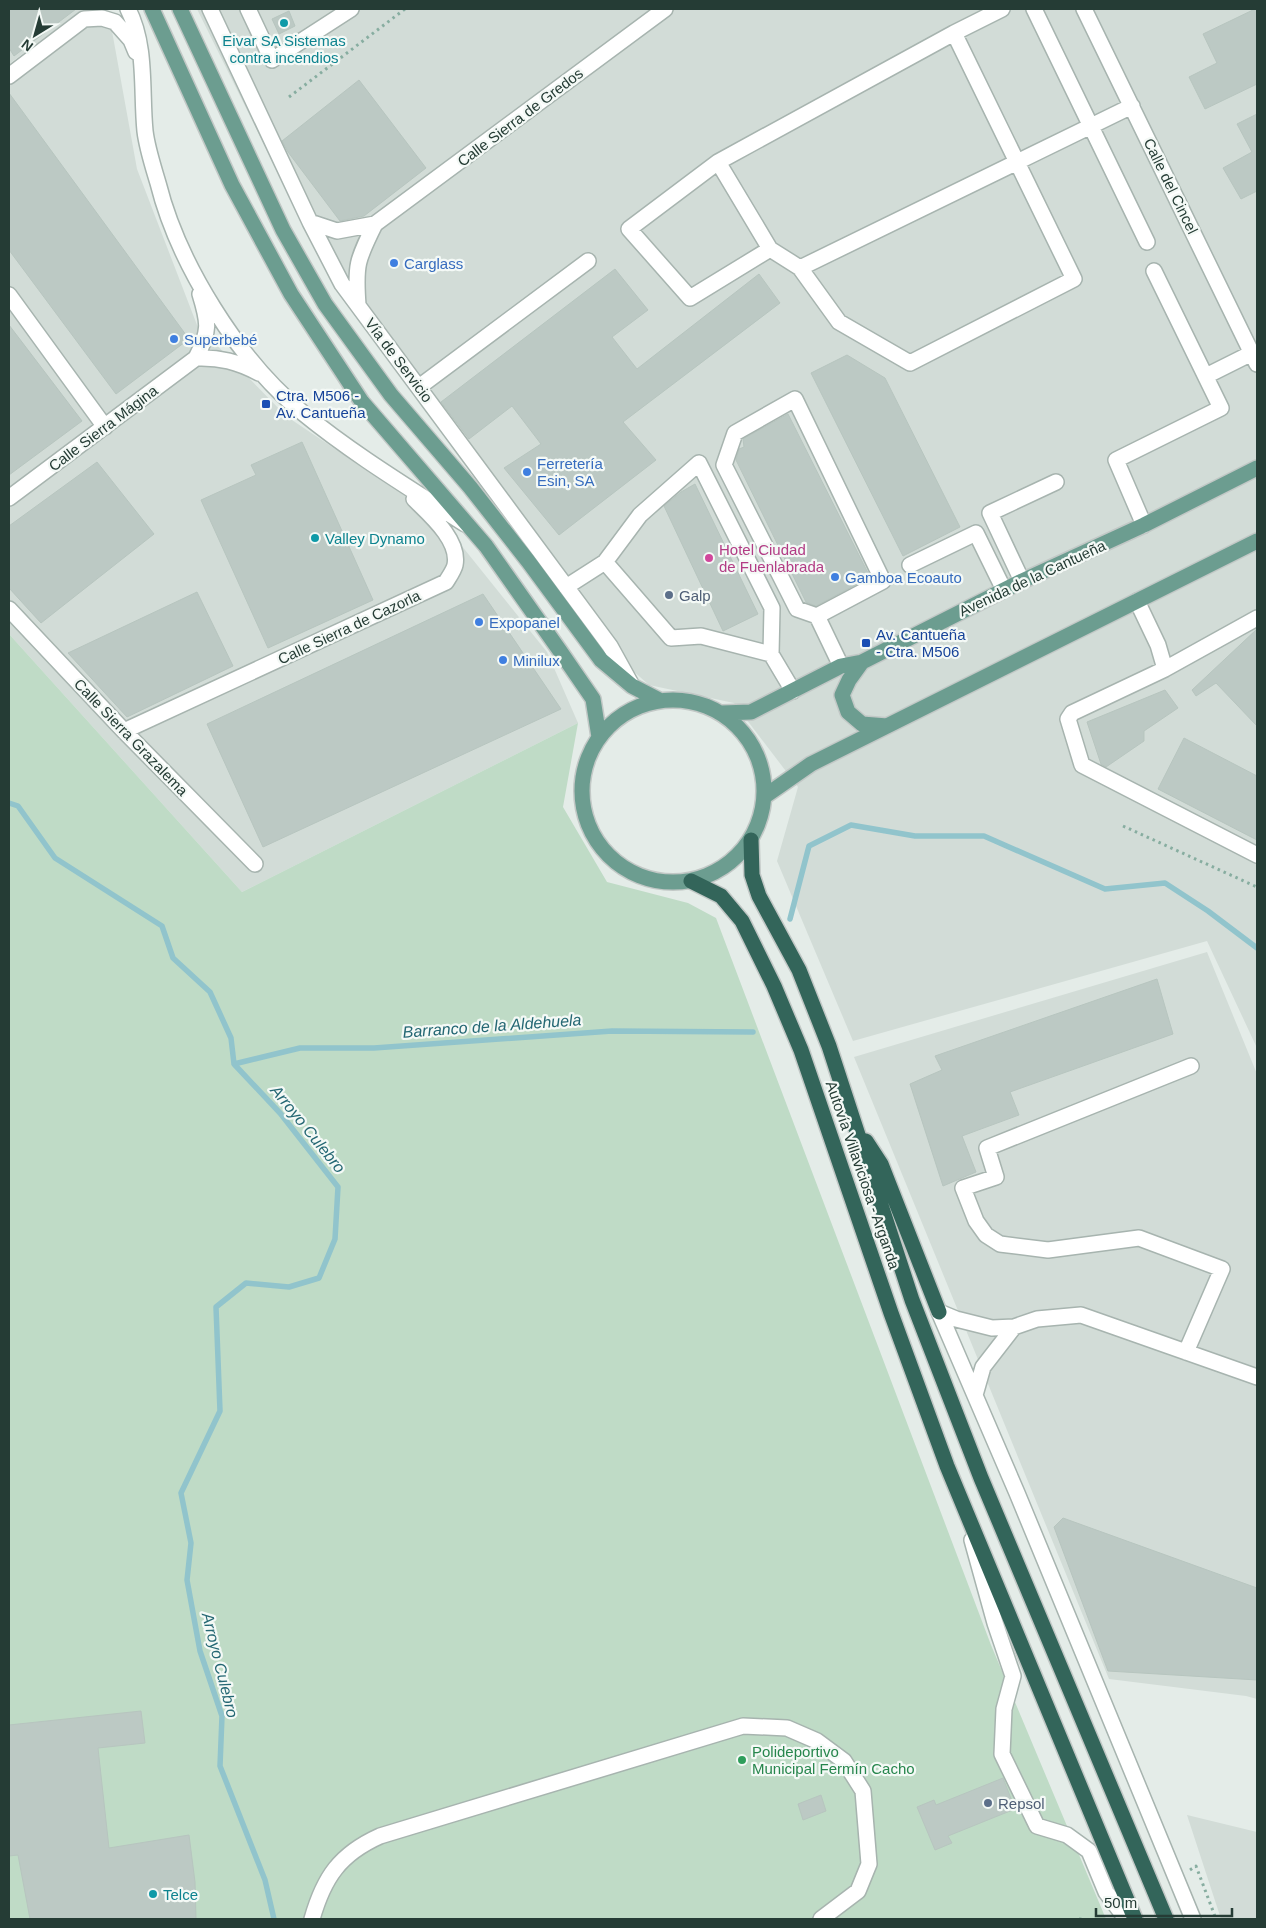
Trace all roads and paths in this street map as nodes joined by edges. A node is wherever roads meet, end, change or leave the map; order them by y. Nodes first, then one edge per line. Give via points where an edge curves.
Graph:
1 (128, 9) edge
2 (152, 9) edge
3 (180, 9) edge
4 (210, 9) edge
5 (248, 9) edge
6 (351, 9) edge
7 (405, 9) edge
8 (665, 9) edge
9 (1002, 9) edge
10 (1034, 9) edge
11 (1084, 9) edge
12 (954, 33) junction
13 (140, 60) junction
14 (9, 76) edge
15 (289, 97) dead end
16 (1132, 106) junction
17 (1092, 125) junction
18 (718, 162) junction
19 (1017, 162) junction
20 (310, 222) junction
21 (375, 224) junction
22 (1147, 242) dead end
23 (770, 249) junction
24 (588, 261) dead end
25 (800, 268) junction
26 (1154, 271) dead end
27 (196, 282) junction
28 (9, 296) edge
29 (358, 305) junction
30 (196, 358) junction
31 (1255, 358) edge
32 (263, 376) junction
33 (1206, 376) junction
34 (419, 387) junction
35 (105, 427) junction
36 (1257, 468) edge
37 (384, 471) junction
38 (1056, 482) dead end
39 (9, 498) edge
40 (1144, 525) junction
41 (469, 527) junction
42 (1257, 541) edge
43 (605, 562) junction
44 (910, 565) dead end
45 (1022, 581) junction
46 (566, 587) junction
47 (1004, 590) junction
48 (1138, 601) junction
49 (9, 609) edge
50 (817, 616) junction
51 (1257, 618) edge
52 (772, 654) junction
53 (862, 662) junction
54 (841, 666) junction
55 (1164, 669) junction
56 (632, 686) junction
57 (794, 691) junction
58 (658, 700) junction
59 (722, 713) junction
60 (887, 726) junction
61 (124, 731) junction
62 (599, 737) junction
63 (765, 796) junction
64 (1123, 826) dead end
65 (751, 840) junction
66 (1257, 855) edge
67 (255, 864) dead end
68 (691, 881) junction
69 (1257, 887) edge
70 (1191, 1066) dead end
71 (856, 1128) junction
72 (939, 1312) junction
73 (1014, 1327) junction
74 (1186, 1352) junction
75 (1257, 1377) edge
76 (975, 1394) junction
77 (964, 1507) junction
78 (312, 1919) edge
79 (821, 1919) edge
80 (1126, 1919) edge
81 (1135, 1919) edge
82 (1166, 1919) edge
83 (1193, 1919) edge

1 - 13 street via 140,42
2 - 41 main road via 232,186 290,294 362,402
3 - 56 main road via 283,230 325,304 391,395 476,494 601,660
4 - 20 street, Vía de Servicio
5 - 6 street via 272,60
7 - 15 path
8 - 21 street, Calle Sierra de Gredos
9 - 12 street
10 - 17 street
11 - 16 street, Calle del Cincel
12 - 18 street
12 - 19 street
13 - 14 street via 131,40 115,22 102,18 84,19
13 - 27 street via 145,134 160,190
16 - 17 street
16 - 31 street, Calle del Cincel
17 - 19 street
17 - 22 street
18 - 23 street
18 - 23 street via 629,229 690,298
19 - 25 street
19 - 25 street via 1074,278 910,363 839,322
20 - 21 street, Calle Sierra de Gredos via 337,231
20 - 29 street, Vía de Servicio via 342,284
21 - 29 street, Calle Sierra de Gredos via 360,254 356,271
23 - 25 street
24 - 34 street
26 - 33 street
27 - 30 street, Calle Sierra Mágina via 206,315 207,337
27 - 32 street
28 - 35 street
29 - 34 street, Vía de Servicio
30 - 32 street via 224,359 242,364
30 - 35 street, Calle Sierra Mágina
31 - 33 street
32 - 37 street via 303,413
33 - 40 street via 1221,408 1116,460
34 - 46 street, Vía de Servicio
35 - 39 street, Calle Sierra Mágina
36 - 40 main road, Avenida de la Cantueña
37 - 41 street
37 - 61 street, Calle Sierra de Cazorla via 438,522 452,544 456,564 446,582
38 - 45 street via 990,513
40 - 45 main road, Avenida de la Cantueña
41 - 62 main road via 486,546 593,699
42 - 48 main road
43 - 46 street
43 - 52 street via 671,638 701,636
43 - 52 street via 640,515 699,463 772,608
44 - 47 street via 976,533
45 - 47 main road, Avenida de la Cantueña
46 - 56 street, Vía de Servicio via 610,646
47 - 53 main road, Avenida de la Cantueña
48 - 55 street via 1158,645
48 - 60 main road
49 - 61 street, Calle Sierra Grazalema
50 - 50 street via 797,609 724,465 735,433 795,399 883,581
50 - 54 street
51 - 55 street
52 - 57 street
53 - 54 main road, Avenida de la Cantueña
53 - 60 main road via 848,680 842,695 848,712 862,724
54 - 57 main road, Avenida de la Cantueña
55 - 66 street via 1072,713 1068,719 1082,765
56 - 58 main road
57 - 59 main road, Avenida de la Cantueña via 751,712
58 - 59 main road via 702,704
58 - 62 main road via 625,713
59 - 63 main road via 746,735 761,764
60 - 63 main road via 811,764
61 - 67 street, Calle Sierra Grazalema
62 - 68 main road via 583,770 582,806 595,840 621,867 654,881
63 - 65 main road via 761,819
64 - 69 path
65 - 68 main road via 726,867
65 - 71 highway via 752,876 759,896 799,970
68 - 77 highway, Autovía Villaviciosa - Arganda via 721,896 742,921 774,986 801,1050 891,1313
70 - 74 street via 987,1148 996,1177 963,1188 976,1221 986,1235 1000,1244 1048,1250 1139,1238 1222,1269
71 - 72 highway via 881,1164
71 - 82 highway via 912,1300 981,1478
72 - 73 street via 992,1328
72 - 76 street
73 - 74 street via 1037,1319 1081,1315
73 - 76 street via 984,1367
74 - 75 street
76 - 83 street
77 - 80 street via 995,1623 1014,1676 1004,1709 1002,1754 1037,1826 1067,1835 1089,1851 1106,1892
77 - 81 highway, Autovía Villaviciosa - Arganda
78 - 79 street via 318,1897 335,1866 357,1846 380,1836 744,1726 786,1728 817,1741 844,1761 863,1792 869,1864 858,1891

